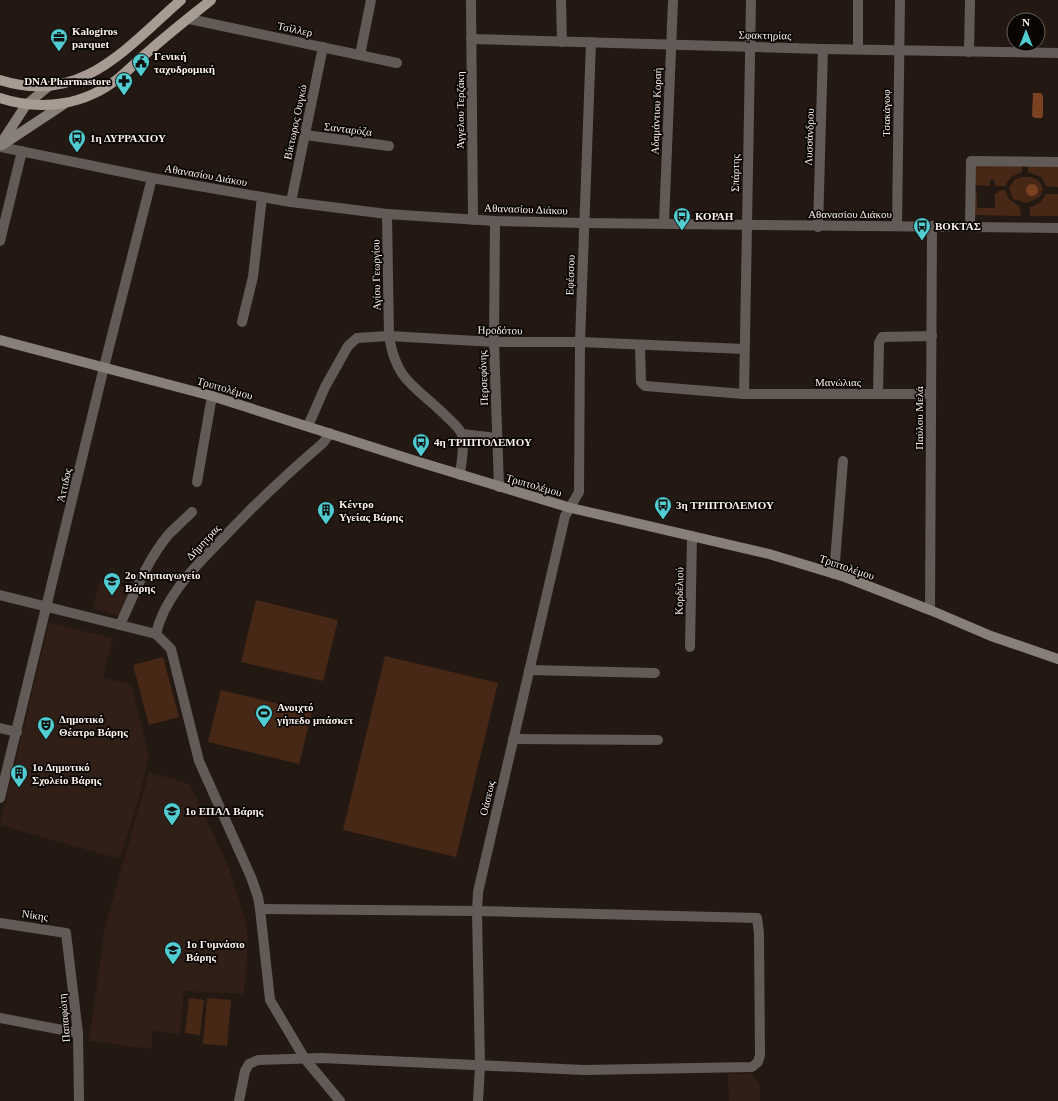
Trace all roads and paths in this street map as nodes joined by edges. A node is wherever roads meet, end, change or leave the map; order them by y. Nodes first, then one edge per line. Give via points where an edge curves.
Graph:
1 (181, 0) edge
2 (211, 0) edge
3 (371, 0) edge
4 (471, 0) edge
5 (561, 0) edge
6 (673, 0) edge
7 (751, 0) edge
8 (858, 0) edge
9 (900, 0) edge
10 (970, 0) edge
11 (189, 19) junction
12 (472, 40) junction
13 (562, 42) junction
14 (591, 42) junction
15 (670, 45) junction
16 (323, 47) junction
17 (749, 47) junction
18 (823, 49) junction
19 (858, 49) junction
20 (899, 50) junction
21 (969, 52) junction
22 (1058, 53) edge
23 (360, 55) junction
24 (397, 63) dead end
25 (0, 80) edge
26 (49, 86) junction
27 (0, 98) edge
28 (64, 104) junction
29 (26, 105) junction
30 (305, 135) junction
31 (0, 146) edge
32 (388, 146) dead end
33 (22, 151) junction
34 (1058, 162) edge
35 (152, 178) junction
36 (262, 197) junction
37 (291, 202) junction
38 (387, 214) junction
39 (473, 220) junction
40 (495, 221) junction
41 (584, 223) junction
42 (664, 223) junction
43 (746, 226) junction
44 (897, 226) junction
45 (932, 226) junction
46 (970, 226) junction
47 (818, 227) junction
48 (1058, 228) edge
49 (0, 241) edge
50 (242, 322) dead end
51 (389, 336) junction
52 (932, 336) junction
53 (0, 340) edge
54 (494, 342) junction
55 (580, 342) junction
56 (640, 346) junction
57 (744, 349) junction
58 (104, 367) junction
59 (744, 394) junction
60 (878, 394) junction
61 (931, 394) junction
62 (212, 396) junction
63 (308, 426) junction
64 (330, 433) junction
65 (462, 434) junction
66 (497, 438) junction
67 (843, 461) dead end
68 (460, 475) junction
69 (197, 482) dead end
70 (499, 487) junction
71 (571, 508) junction
72 (192, 512) dead end
73 (692, 536) junction
74 (834, 574) junction
75 (0, 595) edge
76 (47, 607) junction
77 (930, 610) junction
78 (120, 625) junction
79 (156, 634) junction
80 (690, 647) dead end
81 (1058, 659) edge
82 (529, 670) junction
83 (656, 673) dead end
84 (0, 728) edge
85 (17, 732) junction
86 (513, 739) junction
87 (658, 740) dead end
88 (0, 798) edge
89 (260, 910) junction
90 (477, 911) junction
91 (0, 923) edge
92 (66, 933) joint
93 (0, 1018) edge
94 (78, 1033) junction
95 (305, 1059) junction
96 (480, 1066) junction
97 (79, 1101) edge
98 (239, 1101) edge
99 (340, 1101) edge
100 (478, 1101) edge

1 - 26 main road via 101,68 71,82
2 - 11 main road
3 - 23 street
4 - 12 street, Άγγελου Τερζάκη
5 - 13 street
6 - 15 street, Αδαμάντιου Κοραή
7 - 17 street, Σπάρτης
8 - 19 street
9 - 20 street, Τσακάγωφ
10 - 21 street
11 - 16 street, Τσίλλερ
11 - 28 main road via 120,78 88,96
12 - 13 street, Σφακτηρίας
12 - 39 street, Άγγελου Τερζάκη
13 - 14 street, Σφακτηρίας
14 - 15 street, Σφακτηρίας
14 - 41 street, Εφέσσου
15 - 17 street, Σφακτηρίας
15 - 42 street, Αδαμάντιου Κοραή
16 - 23 street, Τσίλλερ
16 - 30 street, Βίκτωρος Ουγκώ
17 - 18 street, Σφακτηρίας
17 - 43 street, Σπάρτης
18 - 19 street, Σφακτηρίας
18 - 47 street, Λυσσάνδρου
19 - 20 street, Σφακτηρίας
20 - 21 street, Σφακτηρίας
20 - 44 street, Τσακάγωφ
21 - 22 street, Σφακτηρίας
23 - 24 street, Τσίλλερ
25 - 26 main road via 24,85
26 - 29 street
27 - 29 main road
28 - 29 main road
28 - 31 street
29 - 31 street
30 - 32 street, Σανταρόζα
30 - 37 street, Βίκτωρος Ουγκώ
31 - 33 street, Αθανασίου Διάκου
33 - 35 street, Αθανασίου Διάκου
33 - 49 street
34 - 46 street via 971,161
35 - 36 street, Αθανασίου Διάκου
35 - 58 street, Άττιδος
36 - 37 street, Αθανασίου Διάκου
36 - 50 street via 252,277
37 - 38 street, Αθανασίου Διάκου
38 - 39 street, Αθανασίου Διάκου
38 - 51 street, Αγίου Γεωργίου
39 - 40 street, Αθανασίου Διάκου
40 - 41 street, Αθανασίου Διάκου
40 - 54 street, Περσεφόνης
41 - 42 street, Αθανασίου Διάκου
41 - 55 street, Εφέσσου
42 - 43 street, Αθανασίου Διάκου
43 - 47 street, Αθανασίου Διάκου
43 - 57 street, Σπάρτης
44 - 45 street, Αθανασίου Διάκου
44 - 47 street, Αθανασίου Διάκου
45 - 46 street, Αθανασίου Διάκου
45 - 52 street, Παύλου Μελά
46 - 48 street, Αθανασίου Διάκου
51 - 54 street, Ηροδότου
51 - 63 street, Ηροδότου via 357,338 348,346
51 - 65 street, Αγίου Γεωργίου via 397,368 408,383
52 - 60 street via 882,337 879,343
52 - 61 street, Παύλου Μελά
53 - 58 street, Τριπτολέμου
54 - 55 street, Ηροδότου
54 - 66 street, Περσεφόνης
55 - 56 street, Ηροδότου
55 - 71 street, Εφέσσου via 579,492
56 - 57 street, Ηροδότου
56 - 59 street, Μανώλιας via 641,382 645,386
57 - 59 street, Σπάρτης
58 - 62 street, Τριπτολέμου
58 - 76 street, Άττιδος
59 - 60 street, Μανώλιας
60 - 61 street, Μανώλιας
61 - 77 street, Παύλου Μελά
62 - 63 street, Τριπτολέμου
62 - 69 street
63 - 64 street, Τριπτολέμου
64 - 68 street, Τριπτολέμου
64 - 79 street, Δήμητρας via 323,443 266,494 179,587 162,615
65 - 66 street
65 - 68 street
66 - 70 street, Περσεφόνης
67 - 74 street
68 - 70 street, Τριπτολέμου
70 - 71 street, Τριπτολέμου
71 - 73 street, Τριπτολέμου
71 - 82 street, Οάσεως via 565,516
72 - 78 street via 169,535 155,555 136,588
73 - 74 street, Τριπτολέμου via 769,554
73 - 80 street, Κορδελιού
74 - 77 street, Τριπτολέμου
75 - 76 street
76 - 78 street
76 - 85 street, Άττιδος
77 - 81 street, Τριπτολέμου via 991,636
78 - 79 street
79 - 89 street via 171,649 199,761 251,877
82 - 83 street
82 - 86 street, Οάσεως
84 - 85 street
85 - 88 street, Άττιδος
86 - 87 street
86 - 90 street, Οάσεως via 478,892
89 - 90 street
89 - 95 street via 270,1000
90 - 96 street, Οάσεως
90 - 96 street via 757,918 758,933 760,1055 758,1062 752,1067 584,1070
91 - 92 street, Νίκης
92 - 94 street, Παπαφώτη
93 - 94 street
94 - 97 street, Παπαφώτη
95 - 96 street
95 - 98 street via 258,1060 249,1064 245,1071
95 - 99 street
96 - 100 street, Οάσεως

